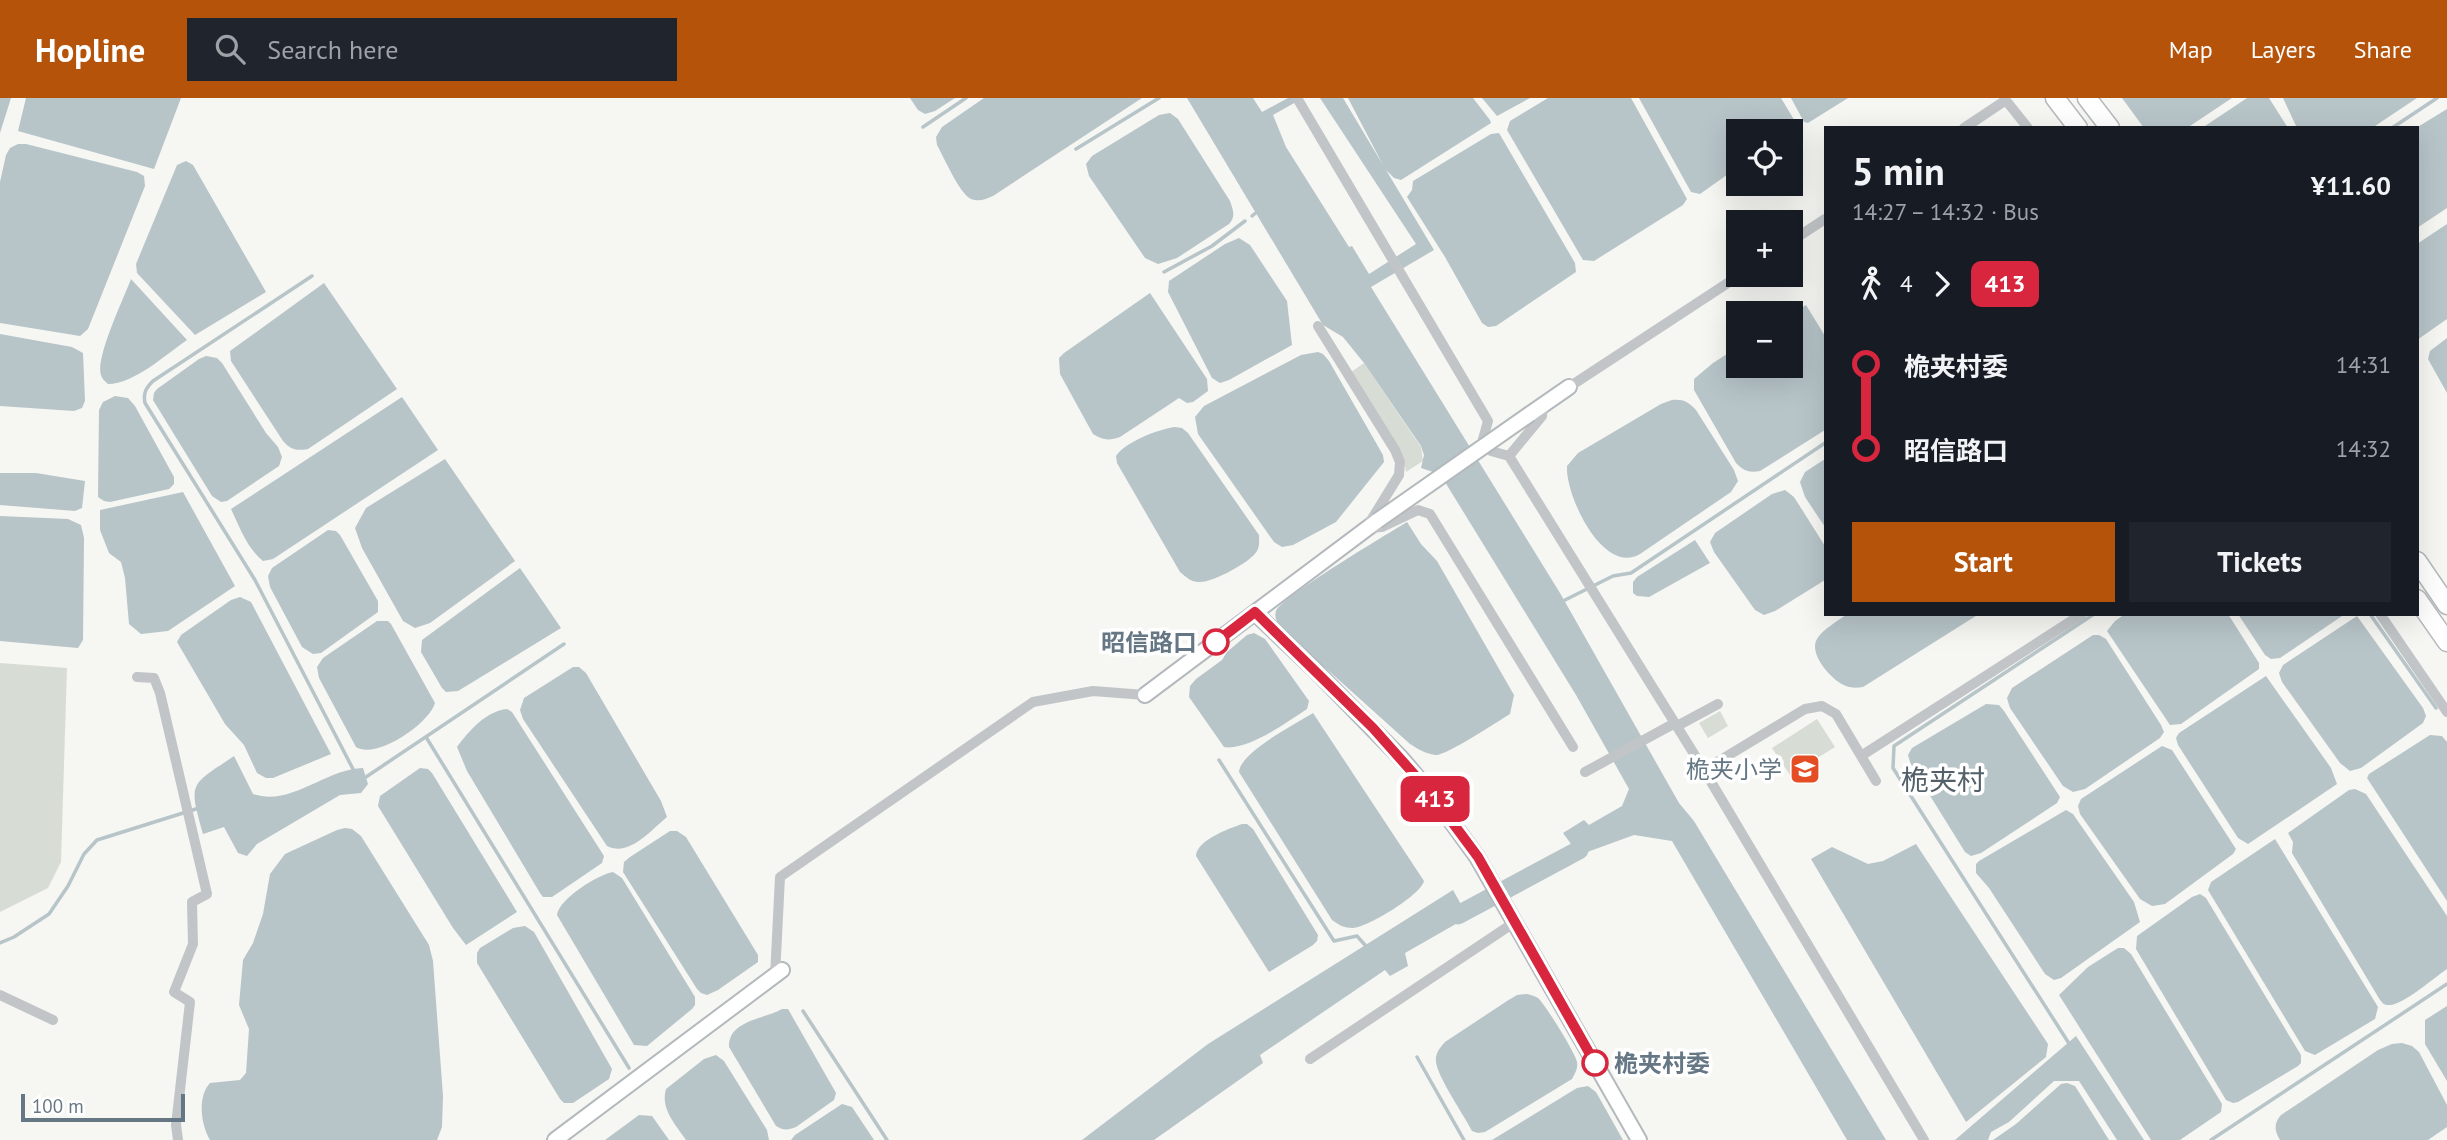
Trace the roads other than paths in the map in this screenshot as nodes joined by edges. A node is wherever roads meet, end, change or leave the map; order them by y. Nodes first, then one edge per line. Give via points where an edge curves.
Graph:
1 (1297, 98) edge
2 (2055, 98) edge
3 (2087, 98) edge
4 (2005, 99) edge
5 (1967, 126) edge
6 (2026, 126) edge
7 (2076, 126) edge
8 (2108, 126) edge
9 (1824, 220) edge
10 (1803, 233) edge
11 (1726, 284) edge
12 (1318, 326) dead end
13 (1569, 387) joint
14 (1543, 405) junction
15 (1509, 456) junction
16 (1372, 524) junction
17 (2419, 564) edge
18 (2419, 602) edge
19 (2447, 605) edge
20 (1255, 612) junction
21 (2079, 616) edge
22 (2381, 616) edge
23 (2447, 642) edge
24 (137, 677) dead end
25 (1145, 695) joint
26 (1718, 704) dead end
27 (2447, 712) edge
28 (1676, 724) junction
29 (1573, 747) dead end
30 (1861, 756) junction
31 (1704, 770) junction
32 (1585, 772) dead end
33 (1876, 781) dead end
34 (1515, 922) junction
35 (779, 973) joint
36 (0, 995) edge
37 (53, 1020) dead end
38 (1310, 1059) dead end
39 (178, 1140) edge
40 (555, 1140) edge
41 (1639, 1140) edge
42 (1924, 1140) edge

1 - 15 street via 1488,421 1485,446
2 - 7 highway
3 - 8 highway
4 - 5 street
4 - 6 street
9 - 10 street
11 - 13 street
12 - 16 street via 1400,463 1399,475
13 - 14 street
14 - 15 street via 1542,416
14 - 16 street, bridge
15 - 28 street
16 - 20 street
16 - 29 street via 1382,527 1418,510 1430,513
17 - 19 highway
18 - 23 highway
20 - 25 street
20 - 34 street via 1429,791 1478,857
21 - 30 street
22 - 27 street
24 - 39 street via 154,678 160,693 207,894 192,902 193,944 174,992 190,1002
25 - 35 street via 1093,691 1033,702 780,877
26 - 28 street
28 - 31 street
28 - 32 street
30 - 31 street via 1836,714 1822,705 1805,709
30 - 33 street
31 - 42 street
34 - 38 street
34 - 41 street
35 - 40 street
36 - 37 street

